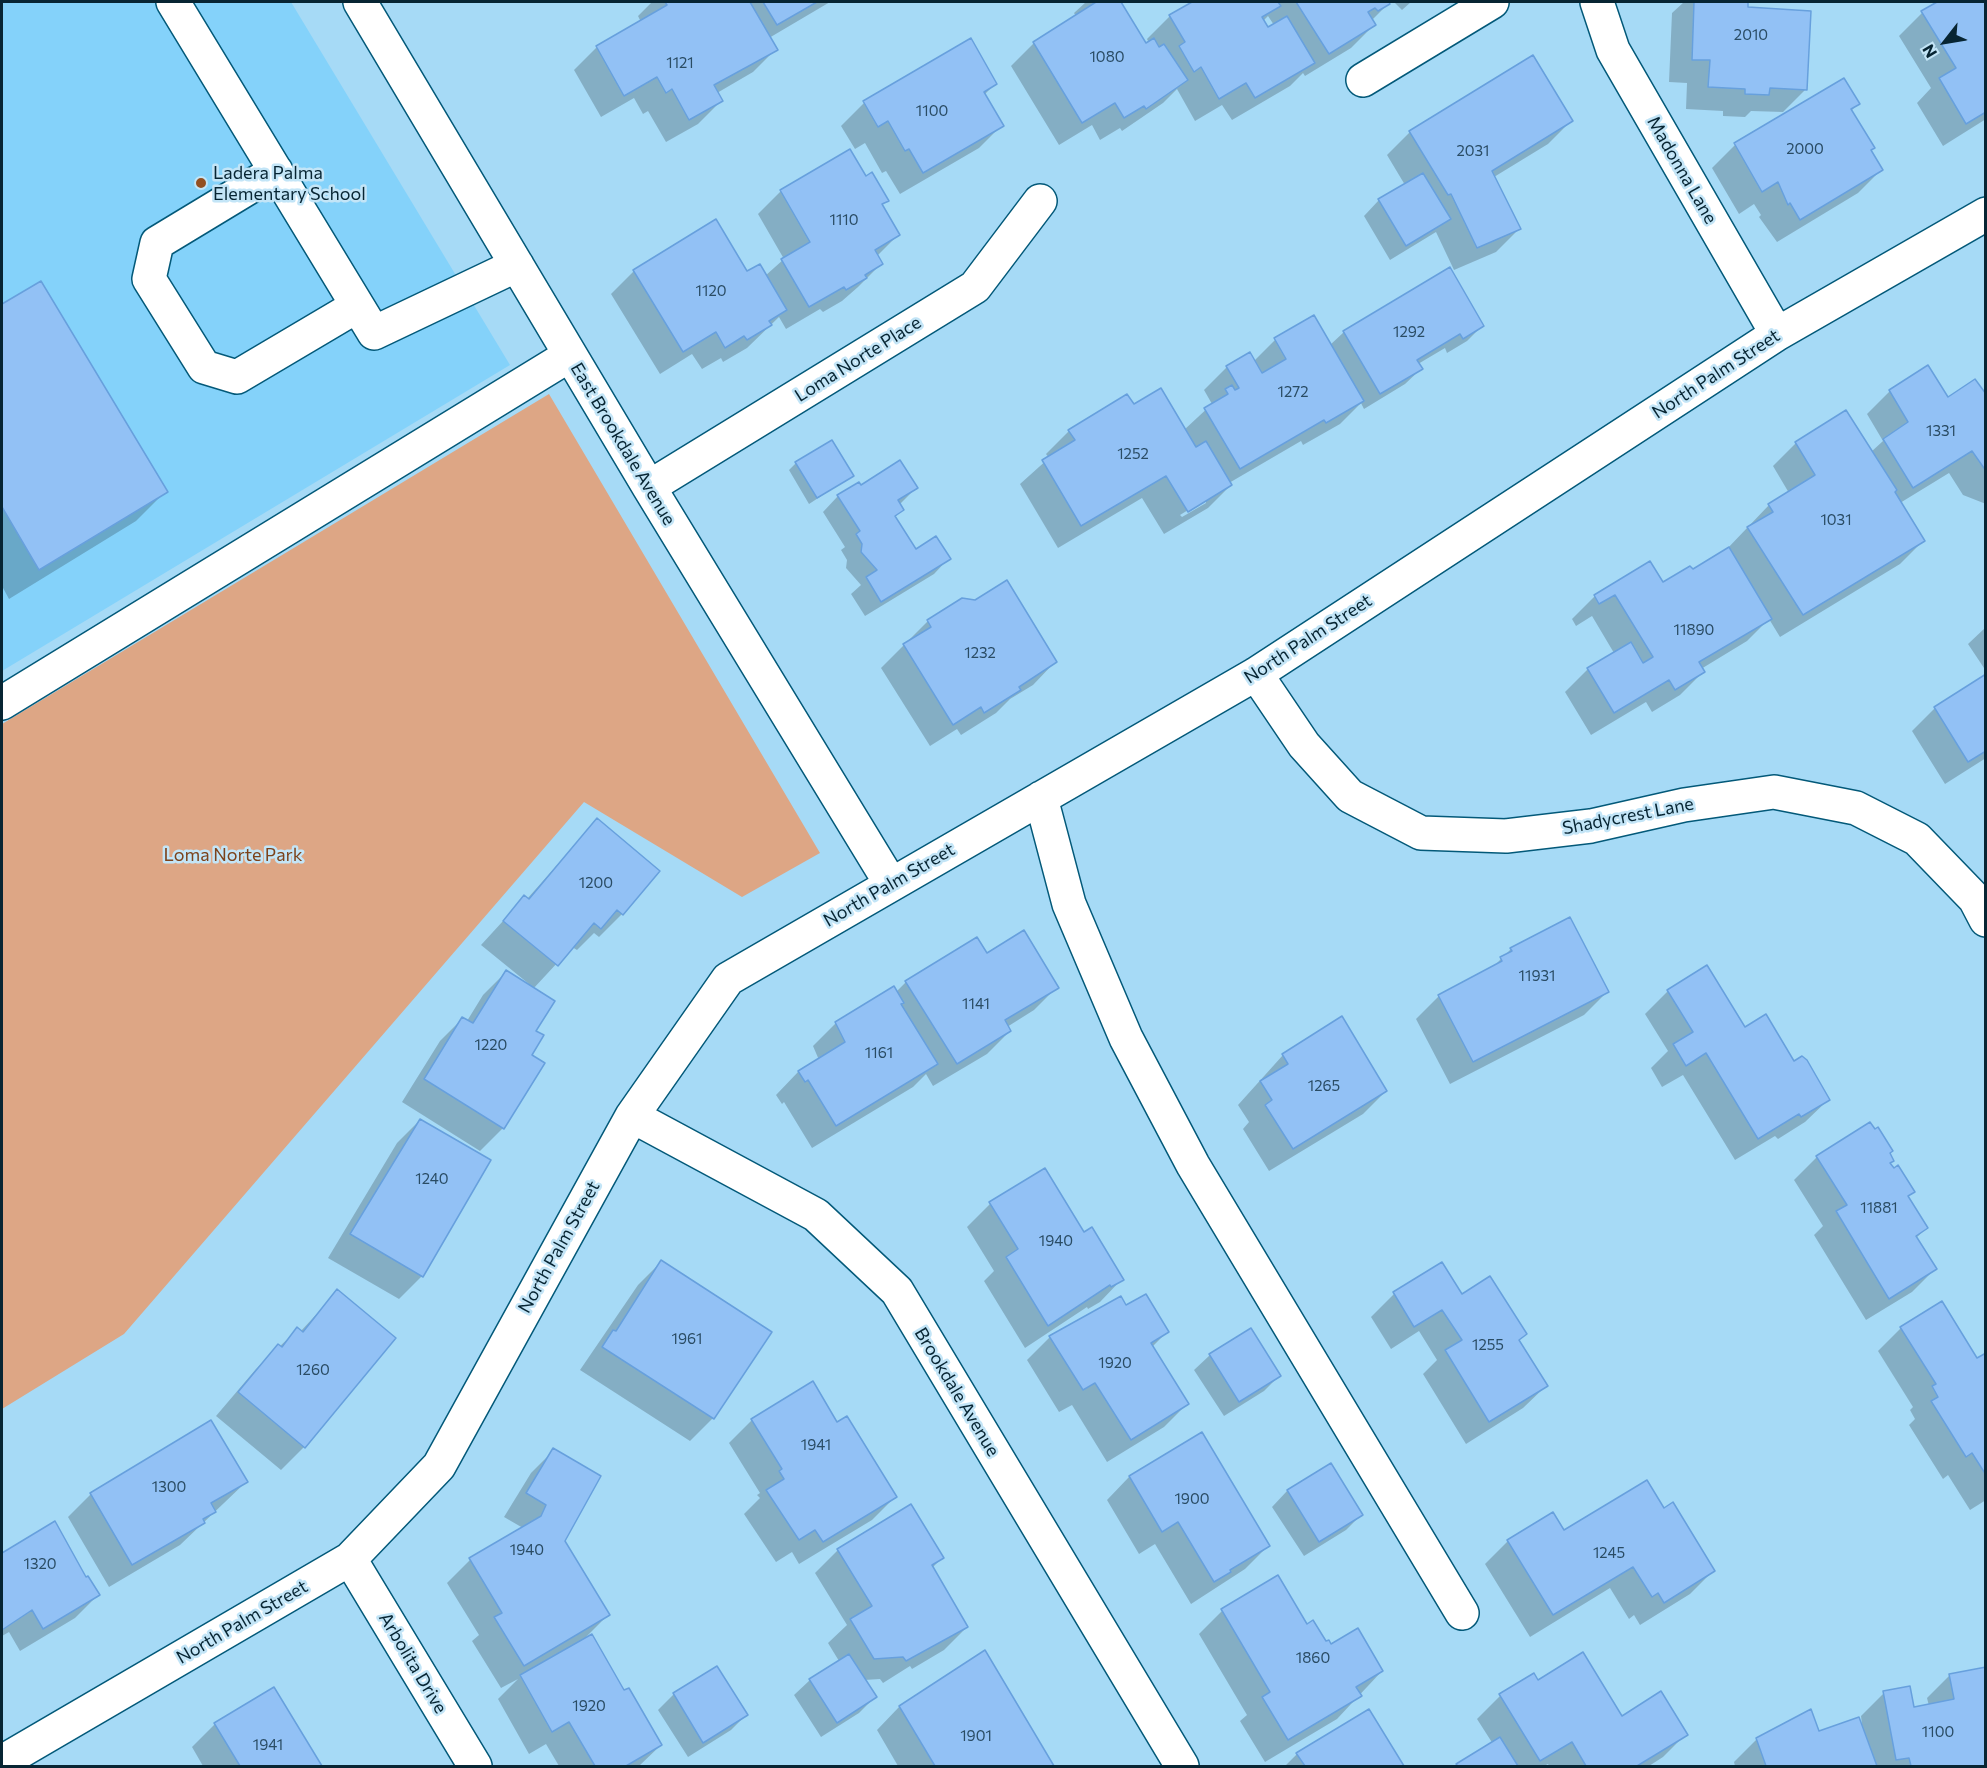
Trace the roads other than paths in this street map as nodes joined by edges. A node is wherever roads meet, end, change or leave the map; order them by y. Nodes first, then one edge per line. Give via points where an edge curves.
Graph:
1 (173, 2) edge
2 (360, 2) edge
3 (1492, 2) edge
4 (1597, 2) edge
5 (1363, 80) dead end
6 (276, 171) junction
7 (1040, 201) dead end
8 (1986, 214) edge
9 (517, 265) junction
10 (357, 306) junction
11 (1777, 334) junction
12 (570, 355) junction
13 (649, 487) junction
14 (1256, 674) junction
15 (2, 703) edge
16 (1041, 798) junction
17 (891, 884) junction
18 (1986, 920) edge
19 (632, 1116) junction
20 (350, 1559) junction
21 (1462, 1613) dead end
22 (2, 1762) edge
23 (475, 1767) edge
24 (1182, 1767) edge

1 - 6 street
2 - 9 street, East Brookdale Avenue
3 - 5 street
4 - 11 street, Madonna Lane via 1612,50
6 - 10 street
6 - 10 street via 157,243 149,279 204,367 237,377
7 - 13 street, Loma Norte Place via 975,287
8 - 11 street, North Palm Street
9 - 10 street via 374,333
9 - 12 street, East Brookdale Avenue
11 - 14 street, North Palm Street
12 - 13 street, East Brookdale Avenue
12 - 15 street
13 - 17 street, East Brookdale Avenue
14 - 16 street, North Palm Street
14 - 18 street, Shadycrest Lane via 1304,745 1350,796 1421,833 1506,836 1591,826 1684,805 1774,792 1856,808 1917,839 1975,899
16 - 17 street, North Palm Street
16 - 21 street via 1069,904 1126,1038 1193,1165
17 - 19 street, North Palm Street via 728,979
19 - 20 street, North Palm Street via 439,1466
19 - 24 street, Brookdale Avenue via 816,1215 897,1291
20 - 22 street, North Palm Street
20 - 23 street, Arbolita Drive

